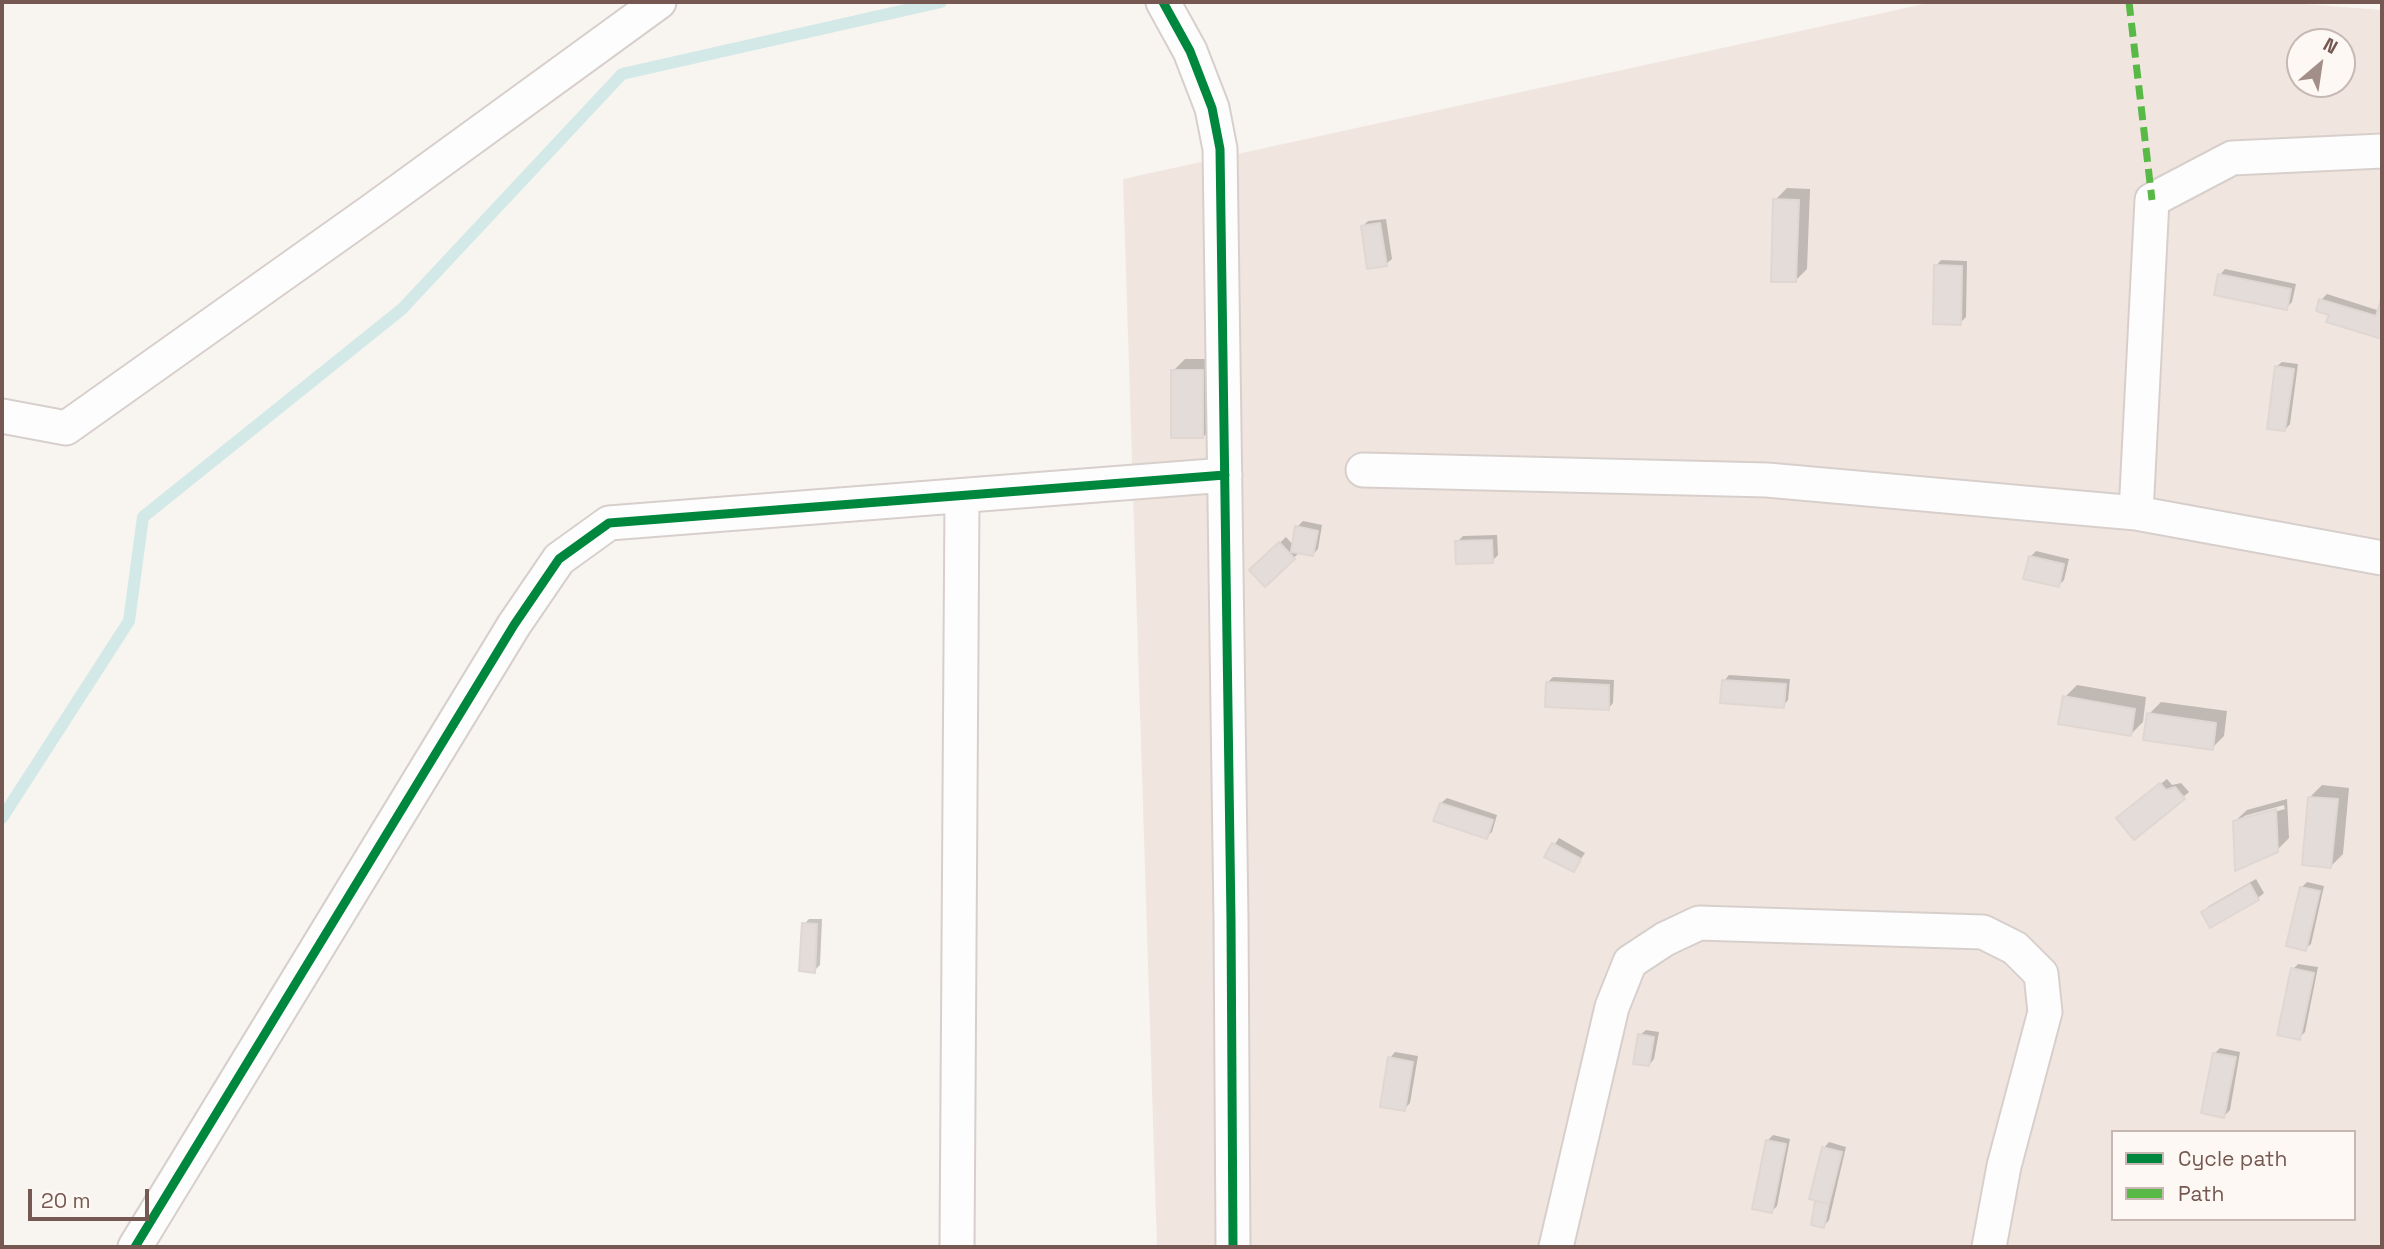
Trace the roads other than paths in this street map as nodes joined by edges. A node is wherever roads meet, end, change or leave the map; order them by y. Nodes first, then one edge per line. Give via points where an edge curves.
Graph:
1 (659, 2) edge
2 (1163, 2) edge
3 (2382, 150) edge
4 (2, 415) edge
5 (1363, 470) dead end
6 (1225, 475) junction
7 (962, 496) junction
8 (2136, 513) junction
9 (2382, 558) edge
10 (135, 1247) edge
11 (957, 1247) edge
12 (1233, 1247) edge
13 (1556, 1247) edge
14 (1989, 1247) edge

1 - 4 street via 66,428
2 - 6 street via 1190,51 1212,108 1220,149
3 - 8 street via 2232,158 2152,200
5 - 8 street via 1767,480
6 - 7 street
6 - 12 street
7 - 10 street via 609,523 559,559 514,625
7 - 11 street
8 - 9 street
13 - 14 street via 1612,1007 1630,962 1699,923 1983,932 2015,948 2041,974 2045,1012 2004,1166

